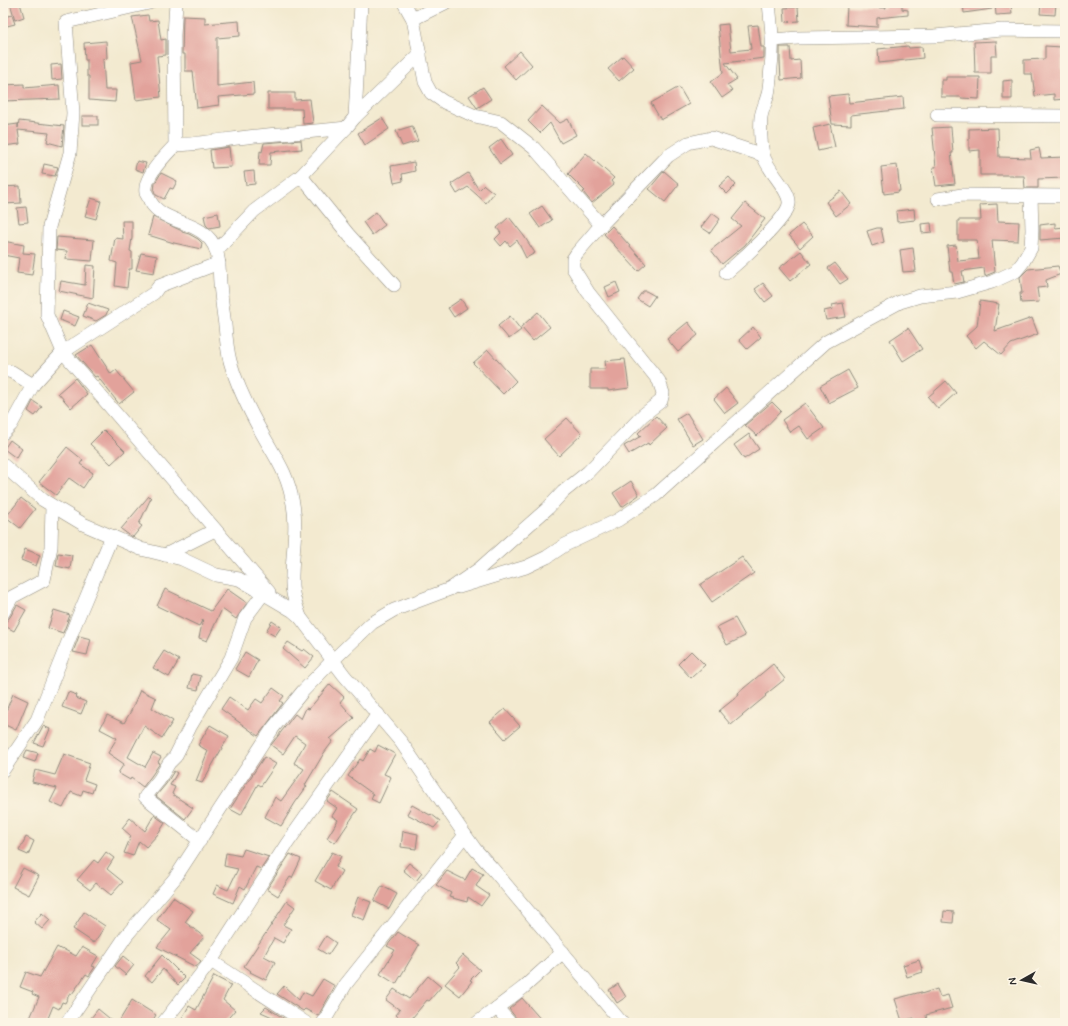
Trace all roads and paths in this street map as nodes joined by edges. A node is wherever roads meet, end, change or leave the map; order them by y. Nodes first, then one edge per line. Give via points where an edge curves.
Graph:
1 (149, 3) edge
2 (176, 3) edge
3 (361, 3) edge
4 (404, 3) edge
5 (445, 3) edge
6 (769, 3) edge
7 (413, 19) junction
8 (1065, 31) edge
9 (772, 40) junction
10 (420, 54) junction
11 (937, 115) dead end
12 (1065, 116) edge
13 (354, 117) junction
14 (346, 128) junction
15 (175, 145) junction
16 (763, 155) junction
17 (301, 176) junction
18 (1031, 196) junction
19 (1065, 196) edge
20 (938, 199) dead end
21 (600, 225) junction
22 (216, 250) junction
23 (219, 263) junction
24 (726, 273) dead end
25 (394, 285) dead end
26 (63, 352) junction
27 (3, 370) edge
28 (33, 385) junction
29 (3, 433) edge
30 (3, 465) edge
31 (52, 506) junction
32 (215, 530) junction
33 (112, 536) junction
34 (165, 555) junction
35 (450, 590) junction
36 (263, 594) junction
37 (276, 601) junction
38 (3, 613) edge
39 (300, 617) junction
40 (332, 661) junction
41 (378, 714) junction
42 (3, 770) edge
43 (464, 835) junction
44 (200, 841) junction
45 (563, 952) junction
46 (211, 961) junction
47 (497, 1008) junction
48 (67, 1023) edge
49 (163, 1023) edge
50 (306, 1023) edge
51 (323, 1023) edge
52 (477, 1023) edge
53 (510, 1023) edge
54 (622, 1023) edge

1 - 26 street via 66,22 73,113 70,153 50,227 47,315
2 - 15 street
3 - 13 street
4 - 7 street
5 - 7 street
6 - 9 street
7 - 10 street
8 - 9 street via 1002,30 934,36
9 - 16 street via 772,65 761,118
10 - 13 street
10 - 21 street via 425,82 431,93 475,116 501,122 534,148
11 - 12 street
13 - 14 street
14 - 15 street
14 - 17 street
15 - 22 street via 157,165 146,183 146,193 154,206 166,215 206,234
16 - 21 street via 711,138 688,144 668,156
16 - 24 street via 769,169 789,198 789,205 749,254
17 - 22 street via 254,211
17 - 25 street
18 - 19 street
18 - 20 street via 962,195
18 - 35 street via 1031,248 1016,271 992,282 957,292 920,296 900,302 826,342 656,495 618,520 564,546 547,558
21 - 35 street via 577,252 573,259 573,268 588,292 660,381 664,393 661,401 643,415 588,472 548,508 479,569
22 - 23 street
23 - 26 street via 159,286 154,293
23 - 39 street via 230,361 246,402 285,473 291,493 296,529 292,585
26 - 28 street
26 - 32 street
27 - 28 street via 12,372
28 - 29 street via 11,425
30 - 31 street
31 - 33 street
31 - 38 street via 51,547 44,580 12,597
32 - 34 street
32 - 37 street
33 - 34 street via 141,549
33 - 42 street via 37,720
34 - 36 street via 182,559 216,575 239,579
35 - 40 street via 394,610 372,623
36 - 37 street
36 - 44 street via 245,618 231,658 175,757 145,797
37 - 39 street
39 - 40 street
40 - 41 street
40 - 44 street via 273,728
41 - 43 street via 401,742
41 - 46 street via 286,845
43 - 45 street
43 - 51 street via 346,984
44 - 48 street via 175,878 126,936
45 - 47 street
45 - 54 street
46 - 49 street
46 - 50 street
47 - 52 street
47 - 53 street

